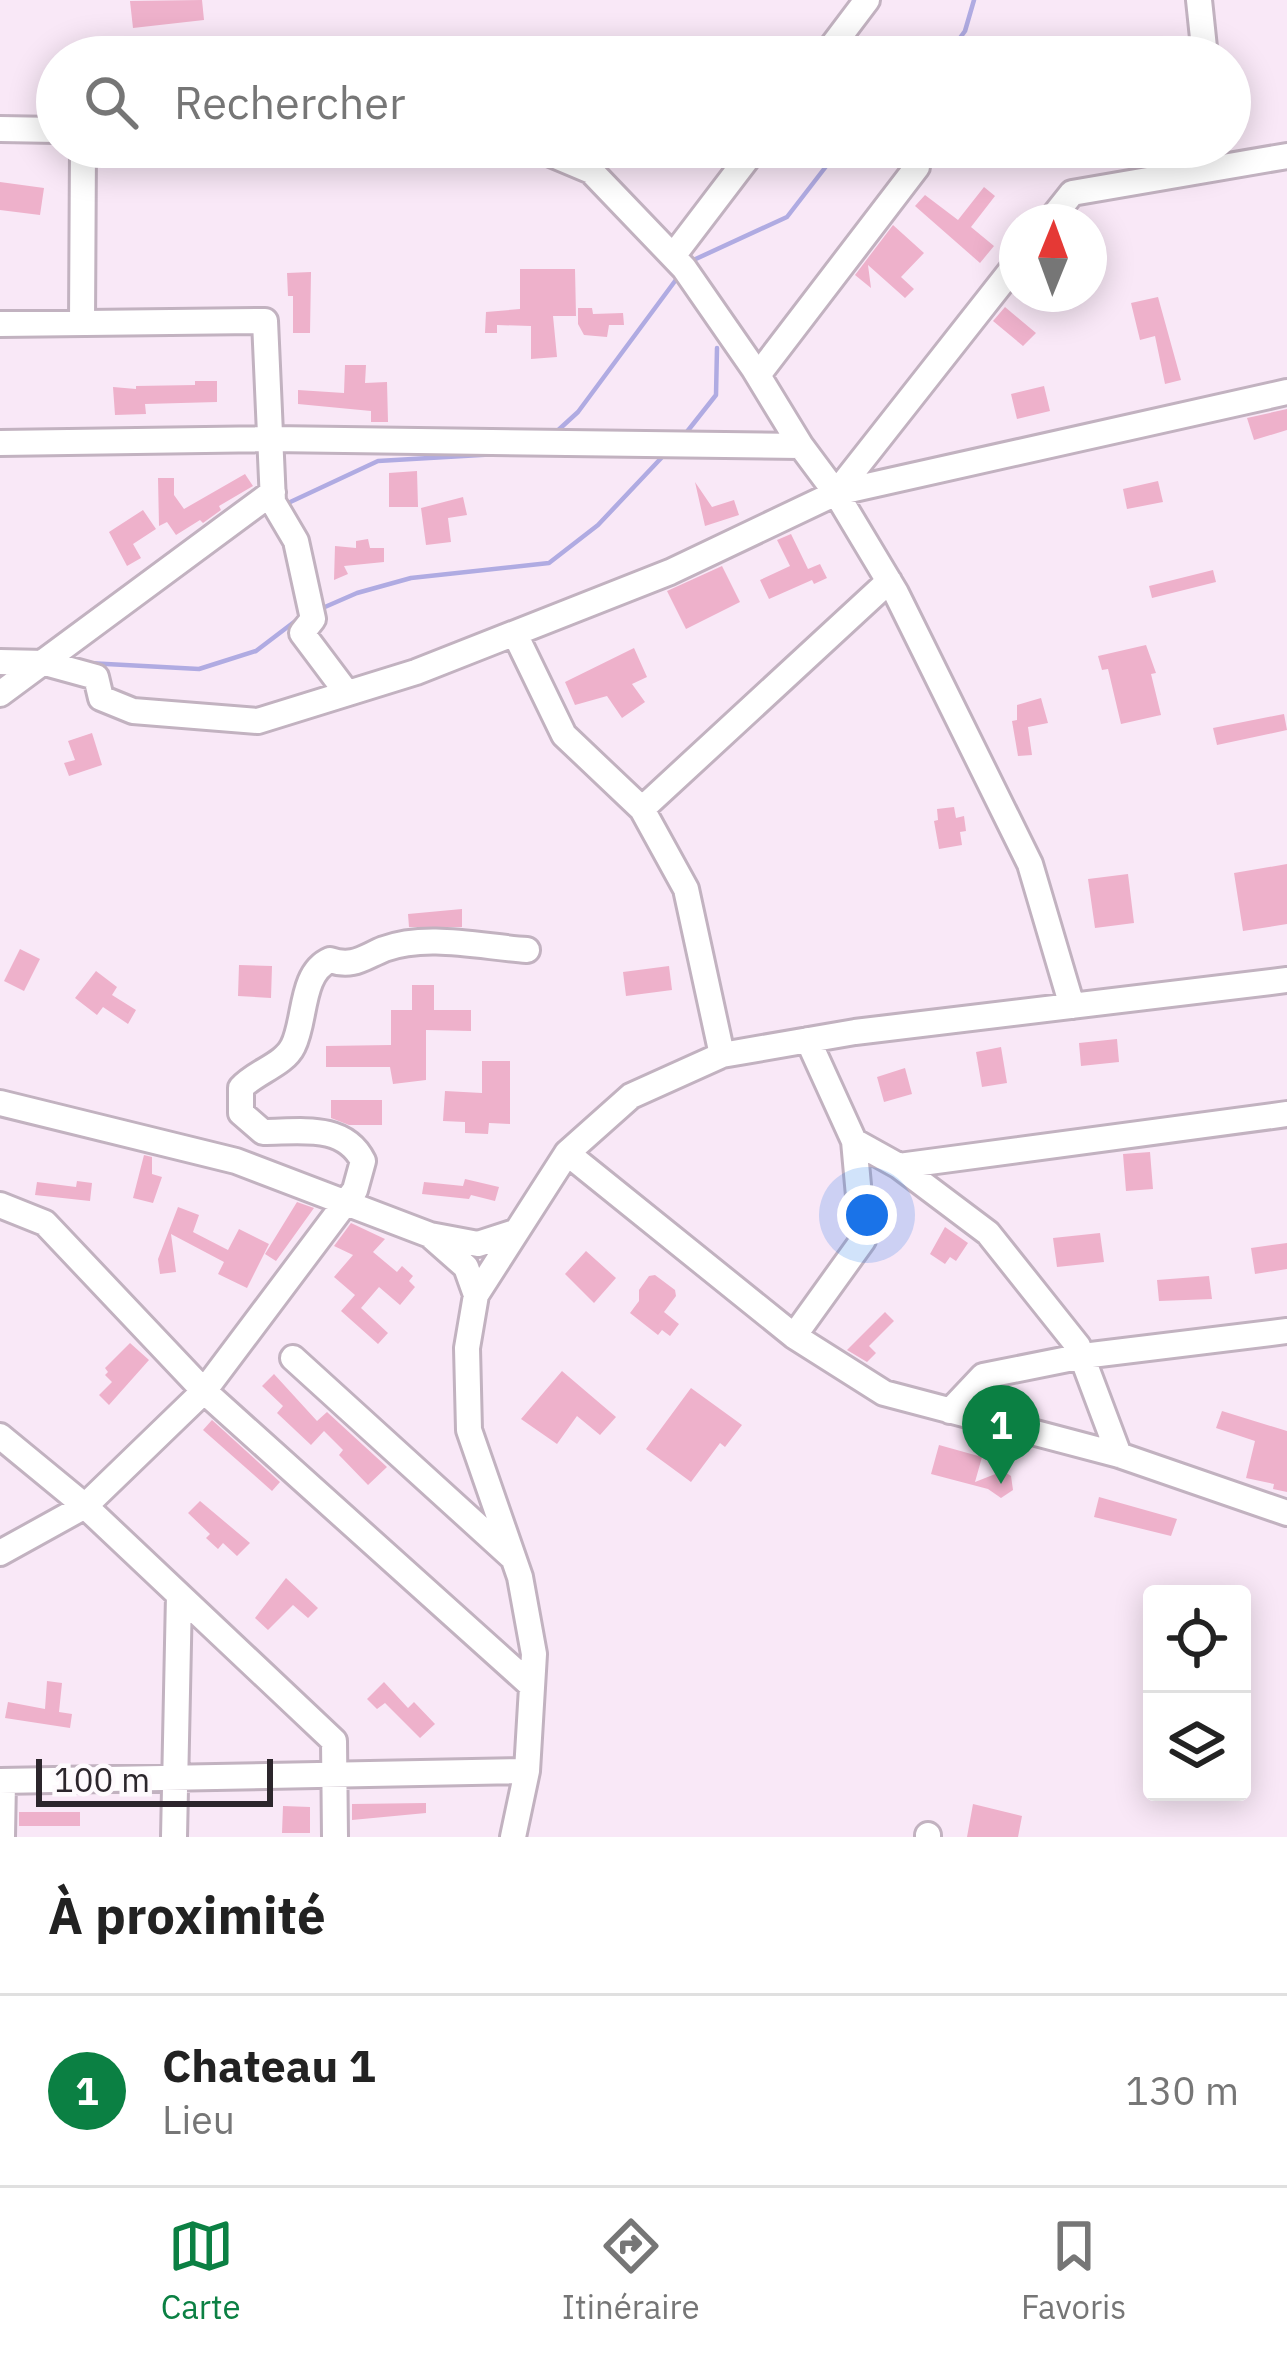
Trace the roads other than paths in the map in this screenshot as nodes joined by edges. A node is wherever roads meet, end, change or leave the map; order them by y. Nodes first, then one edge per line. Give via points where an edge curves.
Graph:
1 (867, 0) edge
2 (1198, 0) edge
3 (840, 36) edge
4 (1202, 36) edge
5 (0, 129) edge
6 (36, 130) edge
7 (1287, 156) edge
8 (1251, 157) edge
9 (82, 168) edge
10 (584, 168) edge
11 (740, 168) edge
12 (915, 168) edge
13 (1172, 168) edge
14 (1063, 204) edge
15 (673, 256) junction
16 (999, 286) edge
17 (82, 323) junction
18 (0, 324) edge
19 (758, 375) junction
20 (1287, 392) edge
21 (271, 439) junction
22 (0, 443) edge
23 (800, 446) junction
24 (272, 492) junction
25 (836, 493) junction
26 (889, 581) junction
27 (514, 634) junction
28 (0, 662) edge
29 (45, 663) junction
30 (347, 693) junction
31 (0, 694) edge
32 (642, 809) junction
33 (527, 950) dead end
34 (1287, 980) edge
35 (1072, 1006) junction
36 (808, 1040) junction
37 (722, 1055) junction
38 (0, 1103) edge
39 (1287, 1114) edge
40 (854, 1141) junction
41 (568, 1153) junction
42 (899, 1166) junction
43 (345, 1203) junction
44 (0, 1205) edge
45 (515, 1232) junction
46 (430, 1235) junction
47 (476, 1295) junction
48 (1287, 1330) edge
49 (794, 1336) junction
50 (1083, 1356) junction
51 (292, 1358) dead end
52 (204, 1391) junction
53 (950, 1411) junction
54 (0, 1436) edge
55 (1119, 1455) junction
56 (85, 1506) junction
57 (1287, 1514) edge
58 (0, 1553) edge
59 (514, 1560) junction
60 (179, 1595) junction
61 (532, 1686) junction
62 (526, 1771) junction
63 (334, 1778) junction
64 (175, 1779) junction
65 (2, 1781) edge
66 (2, 1837) edge
67 (174, 1837) edge
68 (335, 1837) edge
69 (513, 1837) edge

1 - 3 street
2 - 4 street
5 - 6 street
7 - 8 street
9 - 17 street
10 - 15 street
11 - 15 street
12 - 19 street
13 - 14 street via 1072,193
15 - 19 street
16 - 25 street
17 - 18 street
17 - 21 street via 265,321
19 - 23 street
20 - 25 street
21 - 22 street
21 - 23 street
21 - 24 street
23 - 25 street
24 - 29 street
24 - 30 street via 296,541 313,619 302,633
25 - 26 street
25 - 27 street
26 - 32 street
26 - 35 street via 1030,864
27 - 30 street
27 - 32 street via 563,735
28 - 29 street
29 - 30 street via 95,677 101,698 134,711 258,721
29 - 31 street
32 - 37 street via 686,889
33 - 43 street via 411,942 366,960 321,964 294,1044 253,1075 240,1101 242,1115 263,1132 328,1132 357,1149 363,1172
34 - 35 street
35 - 36 street
36 - 37 street
36 - 40 street
37 - 41 street via 631,1096
38 - 43 street via 236,1161
39 - 42 street
40 - 42 street
40 - 49 street via 863,1240
41 - 45 street
41 - 49 street
42 - 50 street via 988,1233
43 - 46 street
43 - 52 street
44 - 52 street via 45,1223
45 - 46 street via 478,1244
45 - 47 street
46 - 47 street via 466,1268
47 - 59 street via 465,1375 469,1430
48 - 50 street
49 - 53 street via 884,1393
50 - 53 street via 983,1376
50 - 55 street
51 - 59 street
52 - 56 street
52 - 61 street
53 - 55 street
54 - 56 street
55 - 57 street
56 - 58 street
56 - 60 street
59 - 61 street via 534,1654
60 - 63 street via 334,1741
60 - 64 street
61 - 62 street
62 - 63 street
62 - 69 street
63 - 64 street
63 - 68 street
64 - 65 street
64 - 67 street
65 - 66 street

